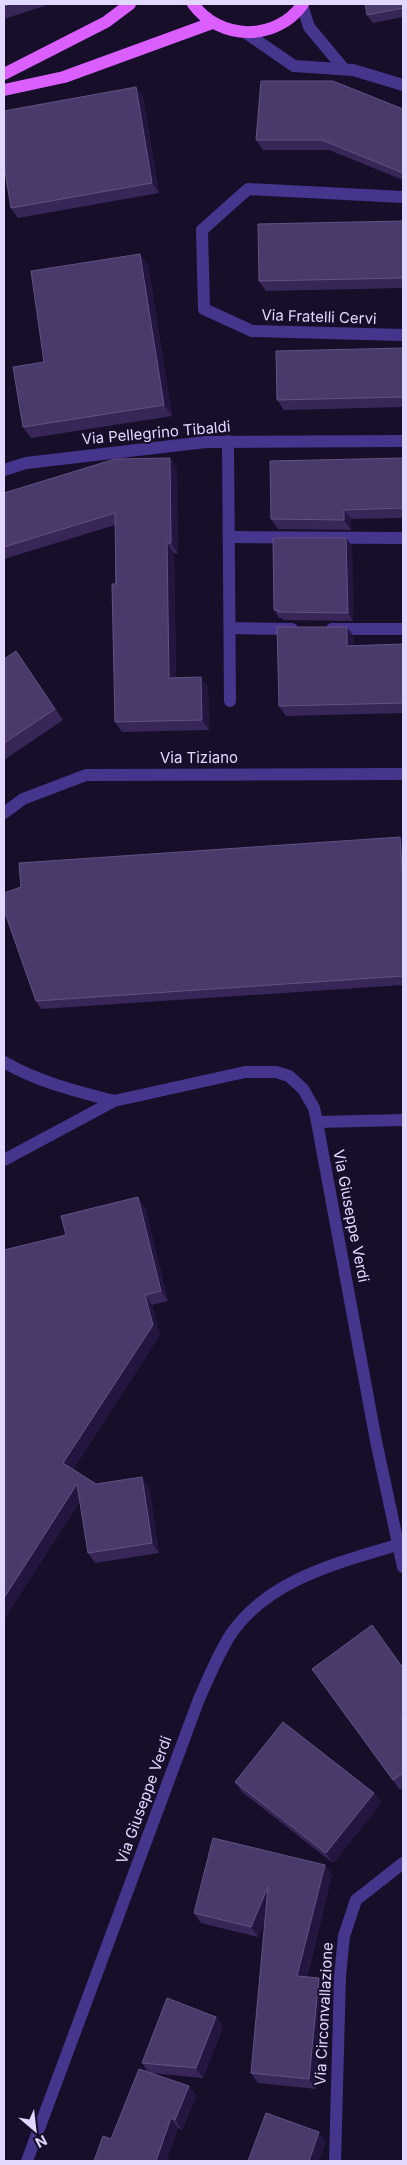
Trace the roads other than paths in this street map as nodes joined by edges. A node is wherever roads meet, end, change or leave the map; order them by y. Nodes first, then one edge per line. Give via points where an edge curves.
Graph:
1 (130, 4) edge
2 (193, 4) edge
3 (303, 5) edge
4 (212, 23) junction
5 (246, 33) junction
6 (348, 70) junction
7 (4, 74) edge
8 (403, 85) edge
9 (4, 90) edge
10 (403, 197) edge
11 (403, 335) edge
12 (228, 441) junction
13 (403, 441) edge
14 (4, 470) edge
15 (229, 537) junction
16 (403, 538) edge
17 (230, 628) junction
18 (403, 630) edge
19 (230, 701) dead end
20 (403, 774) edge
21 (4, 814) edge
22 (4, 1062) edge
23 (114, 1101) junction
24 (403, 1120) edge
25 (317, 1122) junction
26 (4, 1160) edge
27 (398, 1545) junction
28 (403, 1567) edge
29 (403, 1863) edge
30 (27, 2161) edge
31 (334, 2161) edge

1 - 7 main road via 106,22
2 - 4 main road
3 - 5 main road via 280,25
3 - 6 street via 309,27
4 - 5 main road via 233,32
4 - 9 main road via 64,77
5 - 6 street via 294,66
6 - 8 street
10 - 11 street, Via Fratelli Cervi via 248,189 202,230 204,309 252,331
12 - 13 street, Via Pellegrino Tibaldi
12 - 14 street, Via Pellegrino Tibaldi via 26,463
12 - 15 street
15 - 16 street
15 - 17 street
17 - 18 street
17 - 19 street
20 - 21 street, Via Tiziano via 86,775 22,799
22 - 23 street, Via Giuseppe Verdi via 25,1074 67,1089
23 - 25 street, Via Giuseppe Verdi via 245,1072 276,1072 289,1076 303,1089 314,1108
23 - 26 street, Via Giuseppe Verdi
24 - 25 street
25 - 27 street, Via Giuseppe Verdi
27 - 28 street, Via Giuseppe Verdi
27 - 30 street, Via Giuseppe Verdi via 334,1564 290,1582 255,1608 232,1633 199,1699
29 - 31 street, Via Circonvallazione via 356,1900 344,1936

